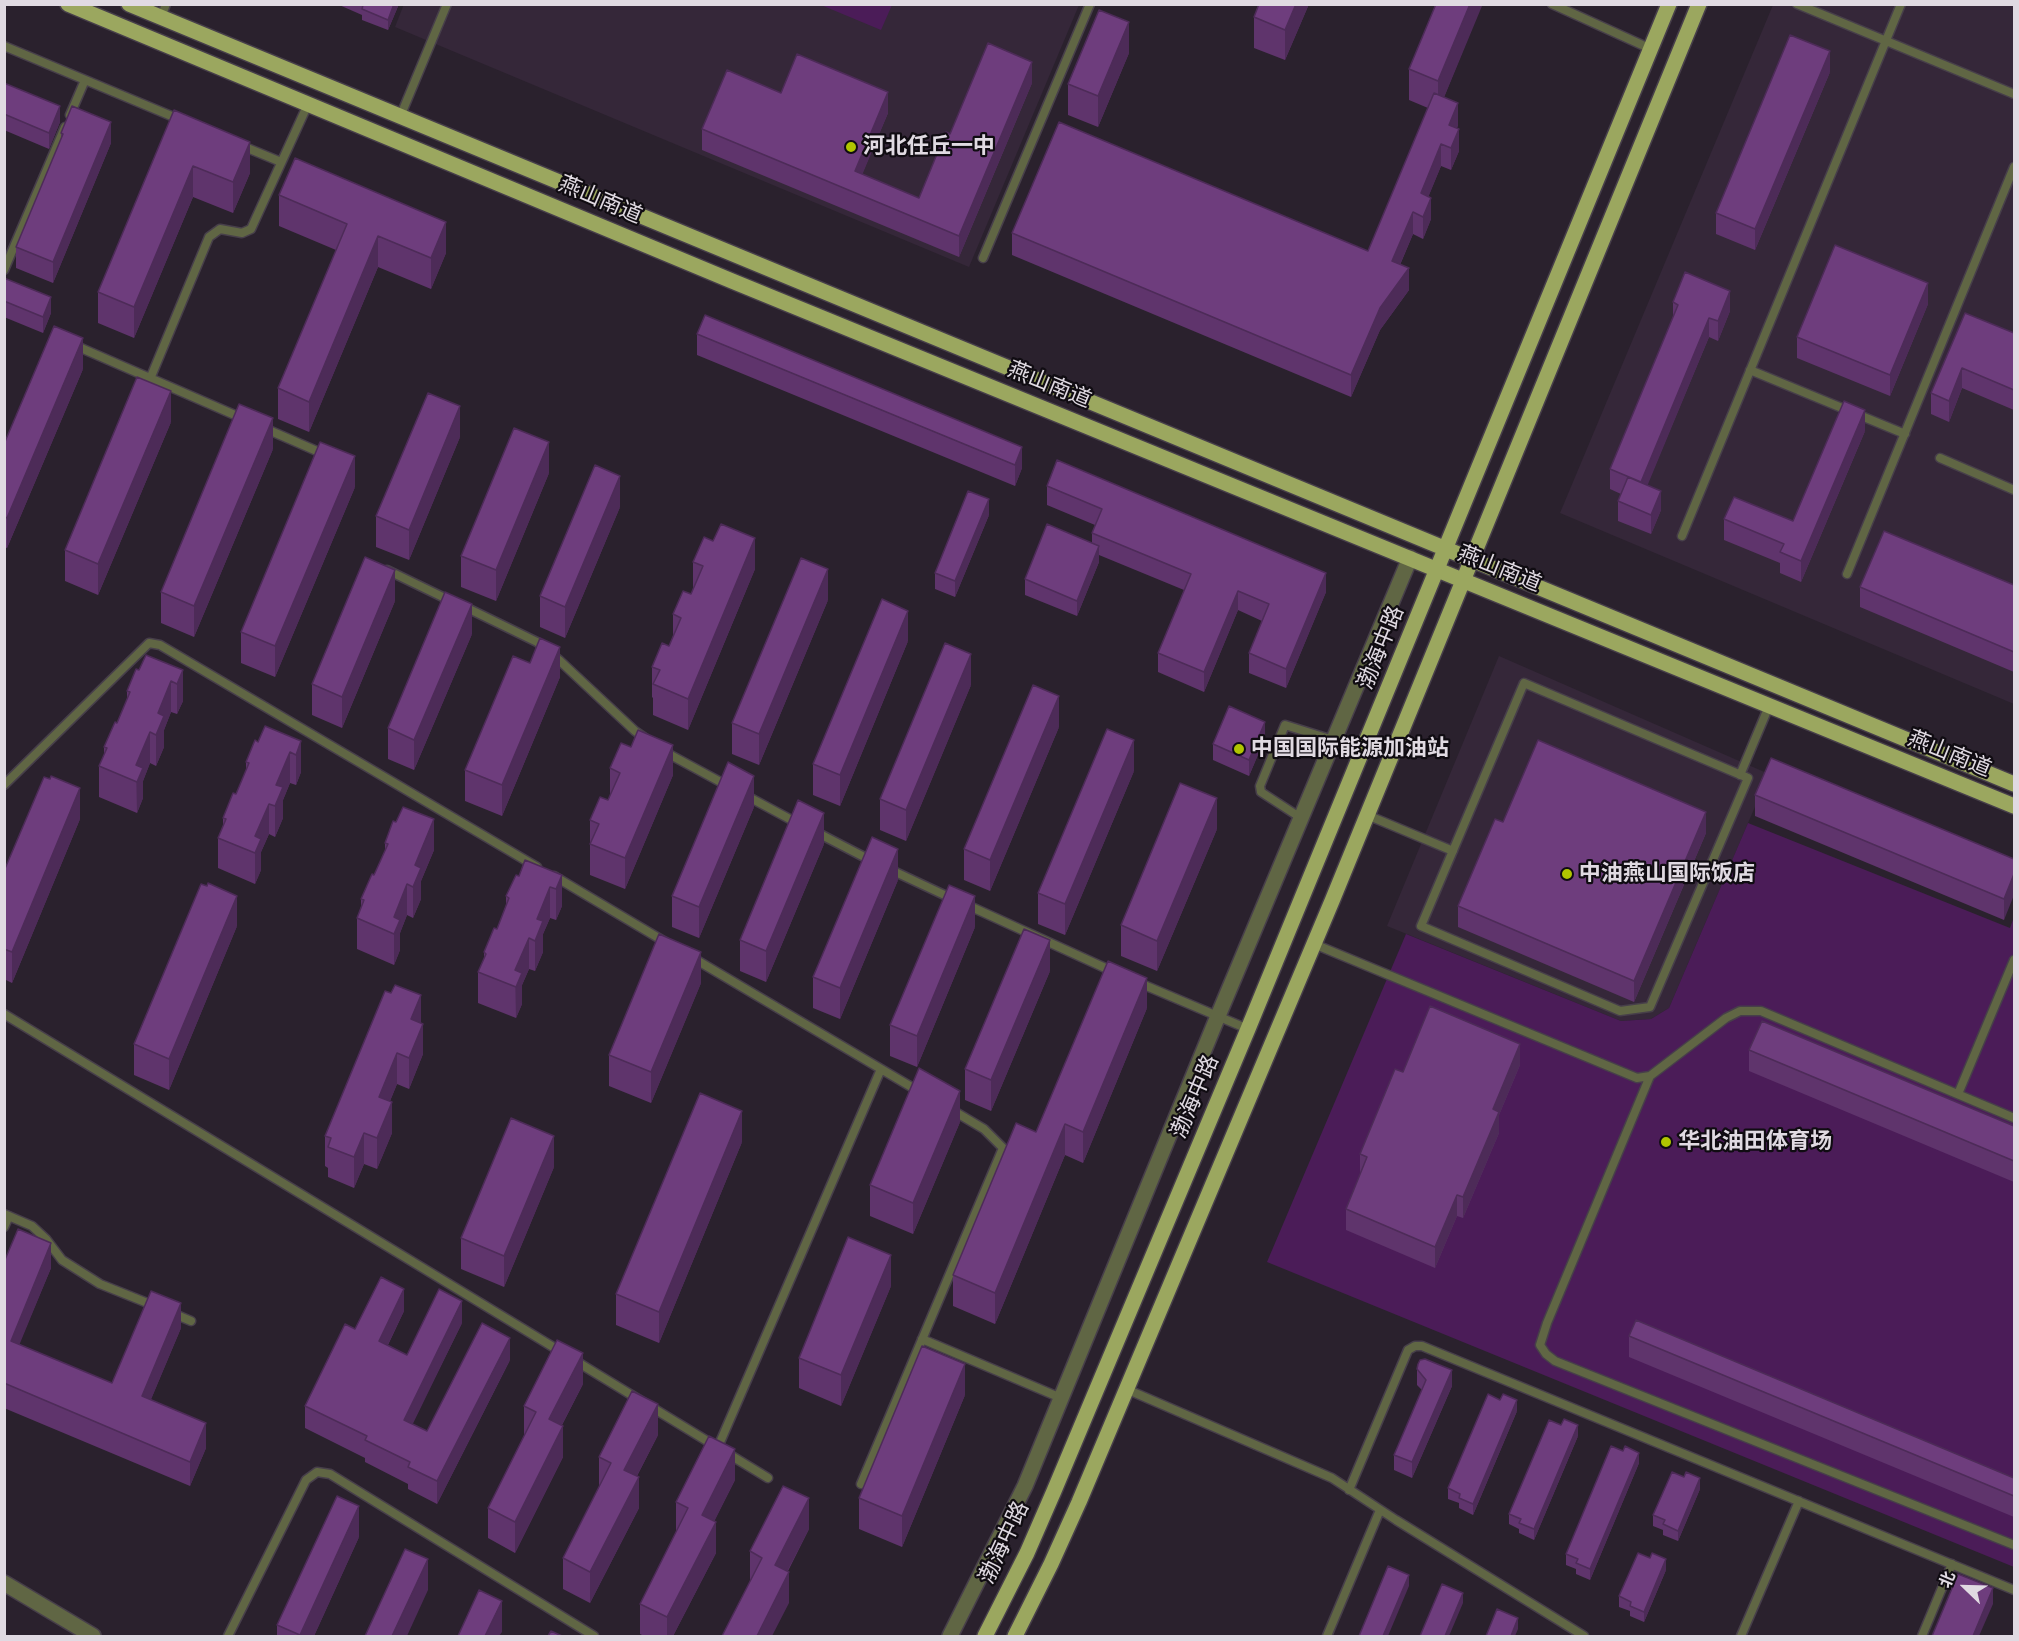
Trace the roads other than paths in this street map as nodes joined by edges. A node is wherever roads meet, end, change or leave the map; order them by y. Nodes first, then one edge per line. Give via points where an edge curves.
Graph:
1 (68, 4) edge
2 (129, 4) edge
3 (447, 4) edge
4 (1090, 4) edge
5 (1552, 4) edge
6 (1669, 4) edge
7 (1699, 4) edge
8 (1797, 4) edge
9 (1901, 4) edge
10 (163, 11) edge
11 (1886, 41) junction
12 (4, 46) edge
13 (1651, 49) junction
14 (85, 80) junction
15 (2014, 94) edge
16 (308, 104) junction
17 (400, 117) junction
18 (194, 126) edge
19 (227, 139) edge
20 (281, 162) junction
21 (2014, 167) edge
22 (983, 258) dead end
23 (4, 270) edge
24 (70, 344) edge
25 (1750, 370) junction
26 (150, 379) junction
27 (1905, 434) junction
28 (327, 455) edge
29 (1940, 458) dead end
30 (2014, 489) edge
31 (1682, 536) dead end
32 (1446, 549) junction
33 (1410, 558) junction
34 (1471, 560) junction
35 (383, 568) edge
36 (1438, 570) junction
37 (1847, 574) dead end
38 (1463, 580) junction
39 (1769, 706) junction
40 (1334, 740) junction
41 (652, 743) edge
42 (661, 750) edge
43 (1740, 775) junction
44 (2014, 784) edge
45 (4, 785) edge
46 (2014, 806) edge
47 (1367, 814) junction
48 (1301, 819) junction
49 (1453, 851) junction
50 (1314, 944) junction
51 (675, 948) edge
52 (686, 954) edge
53 (2014, 960) edge
54 (1121, 975) edge
55 (1132, 980) edge
56 (4, 1014) edge
57 (1218, 1016) junction
58 (1248, 1029) junction
59 (881, 1069) junction
60 (1650, 1076) junction
61 (1958, 1094) junction
62 (932, 1099) edge
63 (943, 1105) edge
64 (2014, 1118) edge
65 (7, 1215) edge
66 (4, 1227) edge
67 (191, 1320) dead end
68 (922, 1339) junction
69 (1126, 1389) junction
70 (1061, 1398) junction
71 (717, 1447) junction
72 (768, 1478) dead end
73 (861, 1484) dead end
74 (1349, 1490) junction
75 (1799, 1501) junction
76 (1380, 1510) junction
77 (2014, 1545) edge
78 (1952, 1564) junction
79 (4, 1583) edge
80 (2014, 1590) edge
81 (93, 1636) edge
82 (228, 1636) edge
83 (594, 1636) edge
84 (950, 1636) edge
85 (985, 1636) edge
86 (1015, 1636) edge
87 (1326, 1636) edge
88 (1584, 1636) edge
89 (1741, 1636) edge
90 (1922, 1636) edge

1 - 16 main road, 燕山南道
2 - 10 main road, 燕山南道
3 - 17 lane
4 - 22 lane
5 - 13 lane
6 - 13 main road, 渤海中路
7 - 34 main road
8 - 11 lane
9 - 11 lane
10 - 17 main road, 燕山南道
11 - 15 lane
11 - 25 lane
12 - 14 lane
13 - 32 main road, 渤海中路
14 - 18 lane
14 - 23 lane
16 - 20 lane
16 - 33 main road, 燕山南道
17 - 32 main road, 燕山南道
19 - 20 lane
20 - 26 lane via 250,229 242,233 220,229 209,237
21 - 27 lane
24 - 26 lane
25 - 27 lane
25 - 31 lane
26 - 28 lane
27 - 37 lane
29 - 30 lane
32 - 34 main road, 燕山南道
32 - 36 main road, 渤海中路
33 - 36 main road, 燕山南道
33 - 40 street
34 - 38 main road
34 - 44 main road, 燕山南道
35 - 41 lane via 537,642
36 - 38 main road, 燕山南道
36 - 58 main road, 渤海中路
38 - 39 main road, 燕山南道
38 - 47 main road
39 - 43 lane
39 - 46 main road, 燕山南道
40 - 48 street
40 - 48 lane via 1285,725 1261,792
42 - 54 lane via 843,847
43 - 49 lane via 1524,683
43 - 49 lane via 1748,778 1650,1007 1620,1011 1421,926
45 - 51 lane via 149,644 160,645
47 - 49 lane
47 - 50 main road
48 - 57 street
50 - 60 lane via 1637,1078
50 - 69 main road
52 - 59 lane
53 - 61 lane
55 - 57 lane
56 - 71 lane
57 - 58 lane
57 - 70 street
58 - 85 main road, 渤海中路 via 1045,1512
59 - 62 lane
59 - 71 lane
60 - 61 lane via 1726,1018 1740,1011 1761,1011
60 - 77 lane via 1547,1323 1540,1345 1546,1354 1555,1361
61 - 64 lane
63 - 68 lane via 984,1129 1003,1148
65 - 66 lane
65 - 67 lane via 32,1226 62,1260 100,1284
68 - 70 lane
68 - 73 lane
69 - 74 lane via 1332,1478
69 - 86 main road via 1056,1554
70 - 84 street via 1025,1486
71 - 72 lane
74 - 75 lane via 1408,1350 1422,1346
74 - 76 lane
75 - 78 lane
75 - 89 lane
76 - 87 lane
76 - 88 lane
78 - 80 lane
78 - 90 lane
79 - 81 street
82 - 83 lane via 306,1480 317,1472 330,1474

